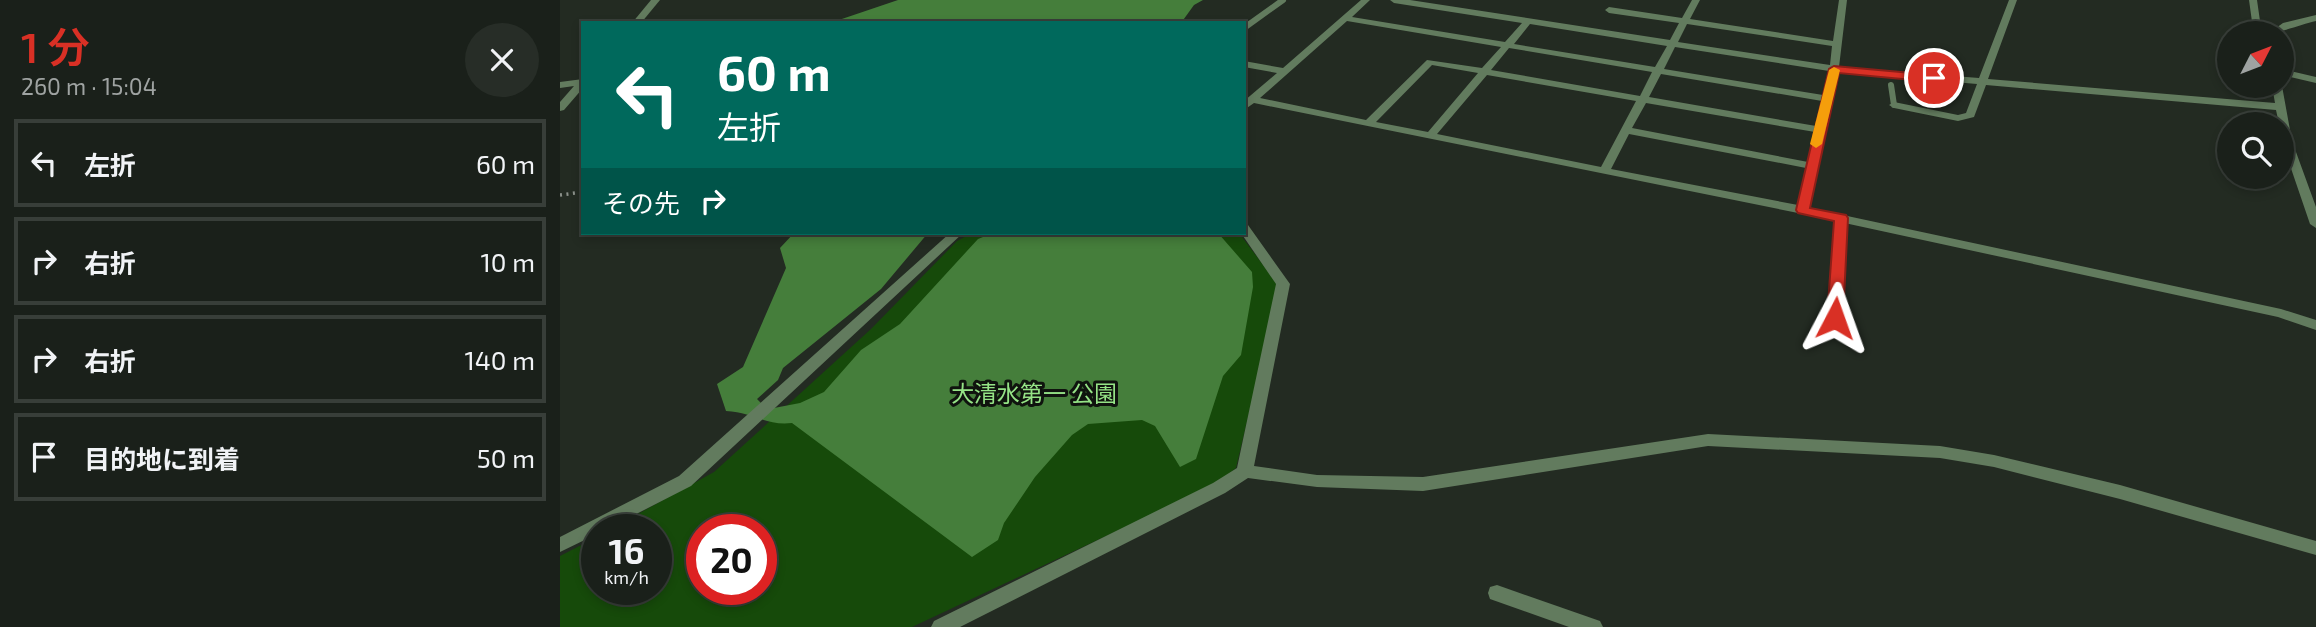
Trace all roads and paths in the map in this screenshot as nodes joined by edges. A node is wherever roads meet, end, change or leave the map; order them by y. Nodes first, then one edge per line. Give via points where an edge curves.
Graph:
1 (656, 0) edge
2 (1283, 0) edge
3 (1366, 0) edge
4 (1394, 0) edge
5 (1616, 0) edge
6 (1696, 0) edge
7 (1843, 0) edge
8 (2013, 0) edge
9 (2253, 0) edge
10 (1609, 10) junction
11 (1344, 18) junction
12 (2316, 18) edge
13 (638, 21) edge
14 (1684, 21) junction
15 (2256, 21) edge
16 (1527, 22) junction
17 (2294, 23) edge
18 (1246, 27) edge
19 (1593, 32) junction
20 (1838, 44) junction
21 (1505, 45) junction
22 (1674, 45) junction
23 (1246, 64) edge
24 (1834, 69) junction
25 (1285, 71) junction
26 (1659, 71) junction
27 (1485, 72) junction
28 (2294, 75) edge
29 (2316, 80) edge
30 (581, 82) edge
31 (1983, 83) junction
32 (581, 84) edge
33 (560, 85) edge
34 (1891, 85) dead end
35 (2279, 98) edge
36 (1642, 99) junction
37 (1828, 99) junction
38 (1249, 104) edge
39 (1894, 104) joint
40 (2281, 107) junction
41 (560, 108) edge
42 (1369, 123) junction
43 (1626, 130) junction
44 (1819, 130) junction
45 (1430, 136) junction
46 (1812, 166) junction
47 (1604, 171) junction
48 (2302, 183) junction
49 (2316, 187) edge
50 (581, 192) edge
51 (560, 195) edge
52 (1803, 210) junction
53 (1841, 218) junction
54 (2316, 224) edge
55 (1246, 231) edge
56 (955, 235) edge
57 (1835, 318) dead end
58 (2316, 325) edge
59 (1244, 471) junction
60 (560, 545) edge
61 (2316, 548) edge
62 (1497, 593) dead end
63 (941, 627) edge
64 (1593, 627) edge

1 - 13 street
2 - 18 lane
3 - 11 street
4 - 16 street
5 - 10 street
6 - 14 street
7 - 20 street
8 - 31 street
9 - 15 street
10 - 14 street
10 - 19 street
11 - 21 street
11 - 25 street
12 - 17 street
14 - 20 street
14 - 22 street
16 - 19 street
16 - 21 street
19 - 22 street
20 - 24 street
21 - 26 street
21 - 27 street
22 - 24 street
22 - 26 street
23 - 25 street
24 - 31 street
24 - 37 street
25 - 38 street
26 - 36 street
26 - 37 street
27 - 36 street
27 - 42 street via 1430,62
27 - 45 street
28 - 29 street
30 - 33 street
31 - 39 street via 1965,118
31 - 40 street
32 - 41 street
34 - 39 lane
35 - 40 street
36 - 43 street
36 - 44 street
37 - 44 street
38 - 42 street
40 - 48 street
42 - 45 street
43 - 46 street
43 - 47 street
44 - 46 street
45 - 47 street
46 - 52 street
47 - 52 street
48 - 49 street
48 - 54 street
50 - 51 path
52 - 53 street
53 - 57 lane
53 - 58 street via 2281,313
55 - 59 street via 1283,284
56 - 60 street via 685,481
59 - 61 street via 1317,481 1423,484 1708,440 1940,452 2120,492
59 - 63 street via 1219,488
62 - 64 street

